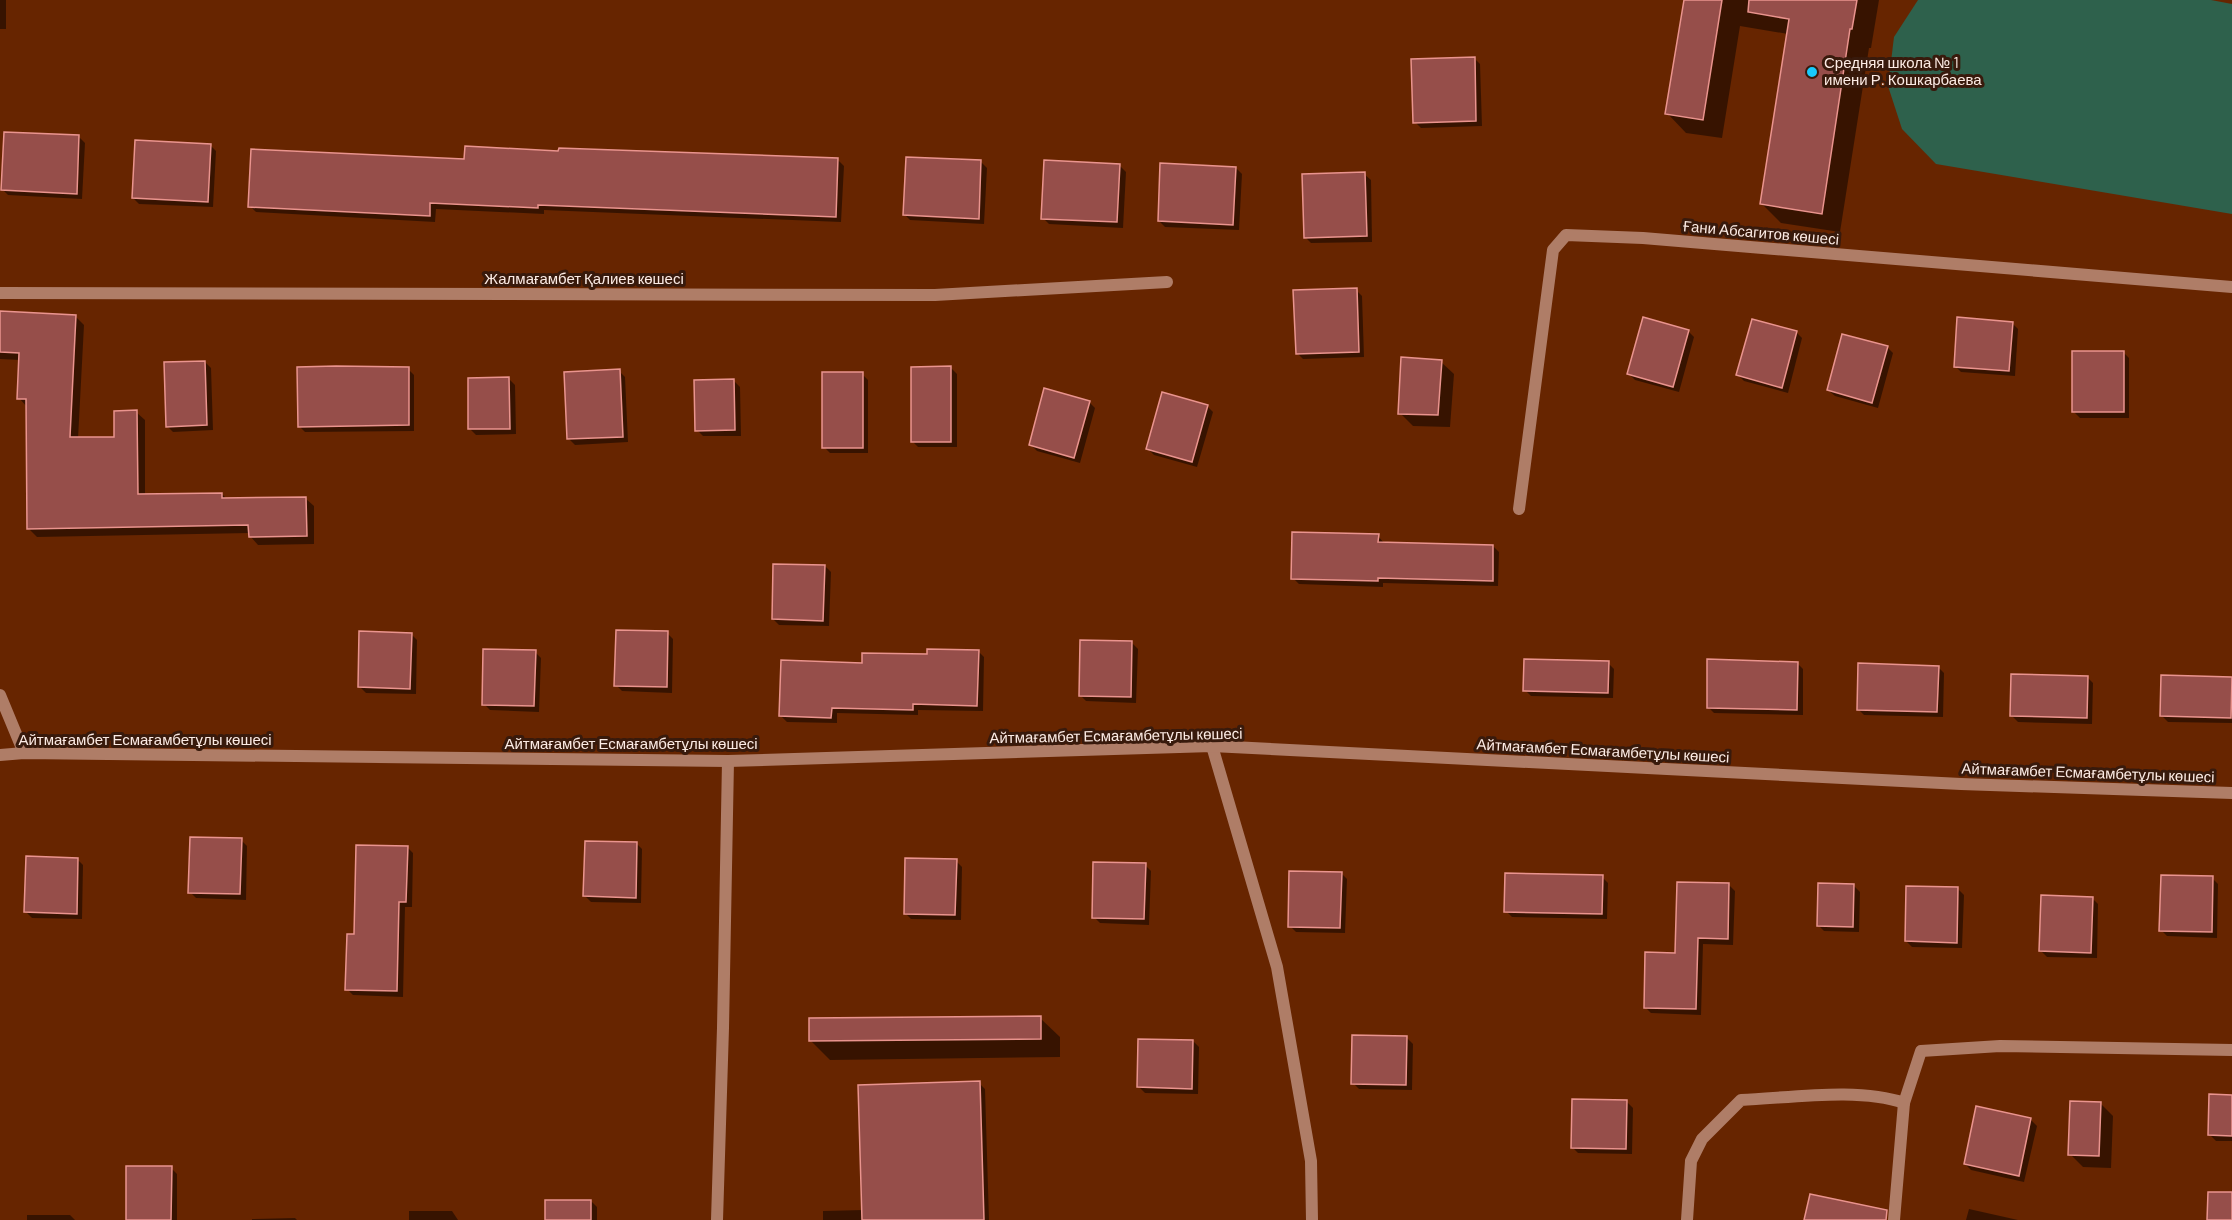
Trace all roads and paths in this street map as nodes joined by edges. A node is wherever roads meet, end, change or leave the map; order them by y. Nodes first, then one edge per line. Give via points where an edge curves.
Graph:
1 (1167, 282) dead end
2 (2232, 287) edge
3 (0, 293) edge
4 (1519, 509) dead end
5 (0, 695) edge
6 (1212, 746) junction
7 (24, 753) junction
8 (0, 755) edge
9 (728, 761) junction
10 (2232, 793) edge
11 (2232, 1050) edge
12 (1904, 1103) junction
13 (717, 1220) edge
14 (1312, 1220) edge
15 (1687, 1220) edge
16 (1894, 1220) edge

1 - 3 street, Жалмағамбет Қалиев көшесі via 935,294
2 - 4 street, Ғани Абсагитов көшесі via 1643,238 1566,235 1553,250
5 - 7 street
6 - 9 street, Айтмағамбет Есмағамбетұлы көшесі
6 - 10 street, Айтмағамбет Есмағамбетұлы көшесі via 1961,784
6 - 14 street via 1277,967 1311,1161
7 - 8 street, Айтмағамбет Есмағамбетұлы көшесі
7 - 9 street, Айтмағамбет Есмағамбетұлы көшесі
9 - 13 street
11 - 12 street via 2000,1046 1921,1051
12 - 15 street via 1885,1096 1856,1095 1741,1100 1702,1139 1691,1161
12 - 16 street

